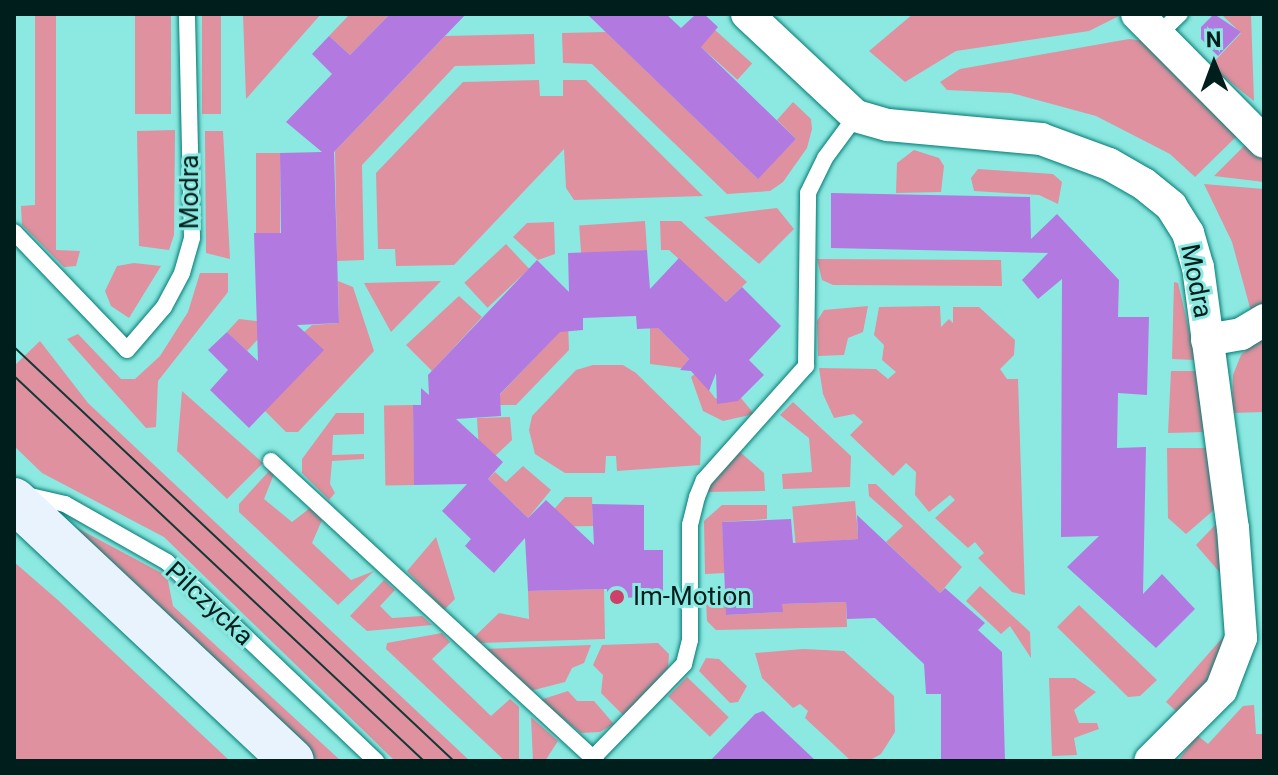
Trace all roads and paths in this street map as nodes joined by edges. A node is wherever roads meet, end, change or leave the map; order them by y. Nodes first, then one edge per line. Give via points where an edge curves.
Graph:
1 (187, 14) edge
2 (747, 14) edge
3 (1159, 21) edge
4 (856, 116) junction
5 (1264, 142) edge
6 (14, 232) edge
7 (1264, 320) edge
8 (1207, 340) junction
9 (271, 461) dead end
10 (14, 492) edge
11 (14, 500) edge
12 (594, 759) edge
13 (1152, 760) edge
14 (292, 761) edge
15 (376, 761) edge

1 - 6 lane, Modra via 192,237 182,273 164,307 127,350
2 - 4 street, Modra
3 - 5 street
4 - 8 street, Modra via 888,125 1041,139 1109,164 1144,184 1171,206 1188,233
4 - 12 lane via 825,158 808,193 809,354 804,371 704,480 690,525 690,640 684,664
7 - 8 street via 1241,334
8 - 13 street, Modra via 1233,528 1241,638 1221,690
9 - 12 lane
10 - 15 lane, Pilczycka via 65,504 167,562
11 - 14 street

